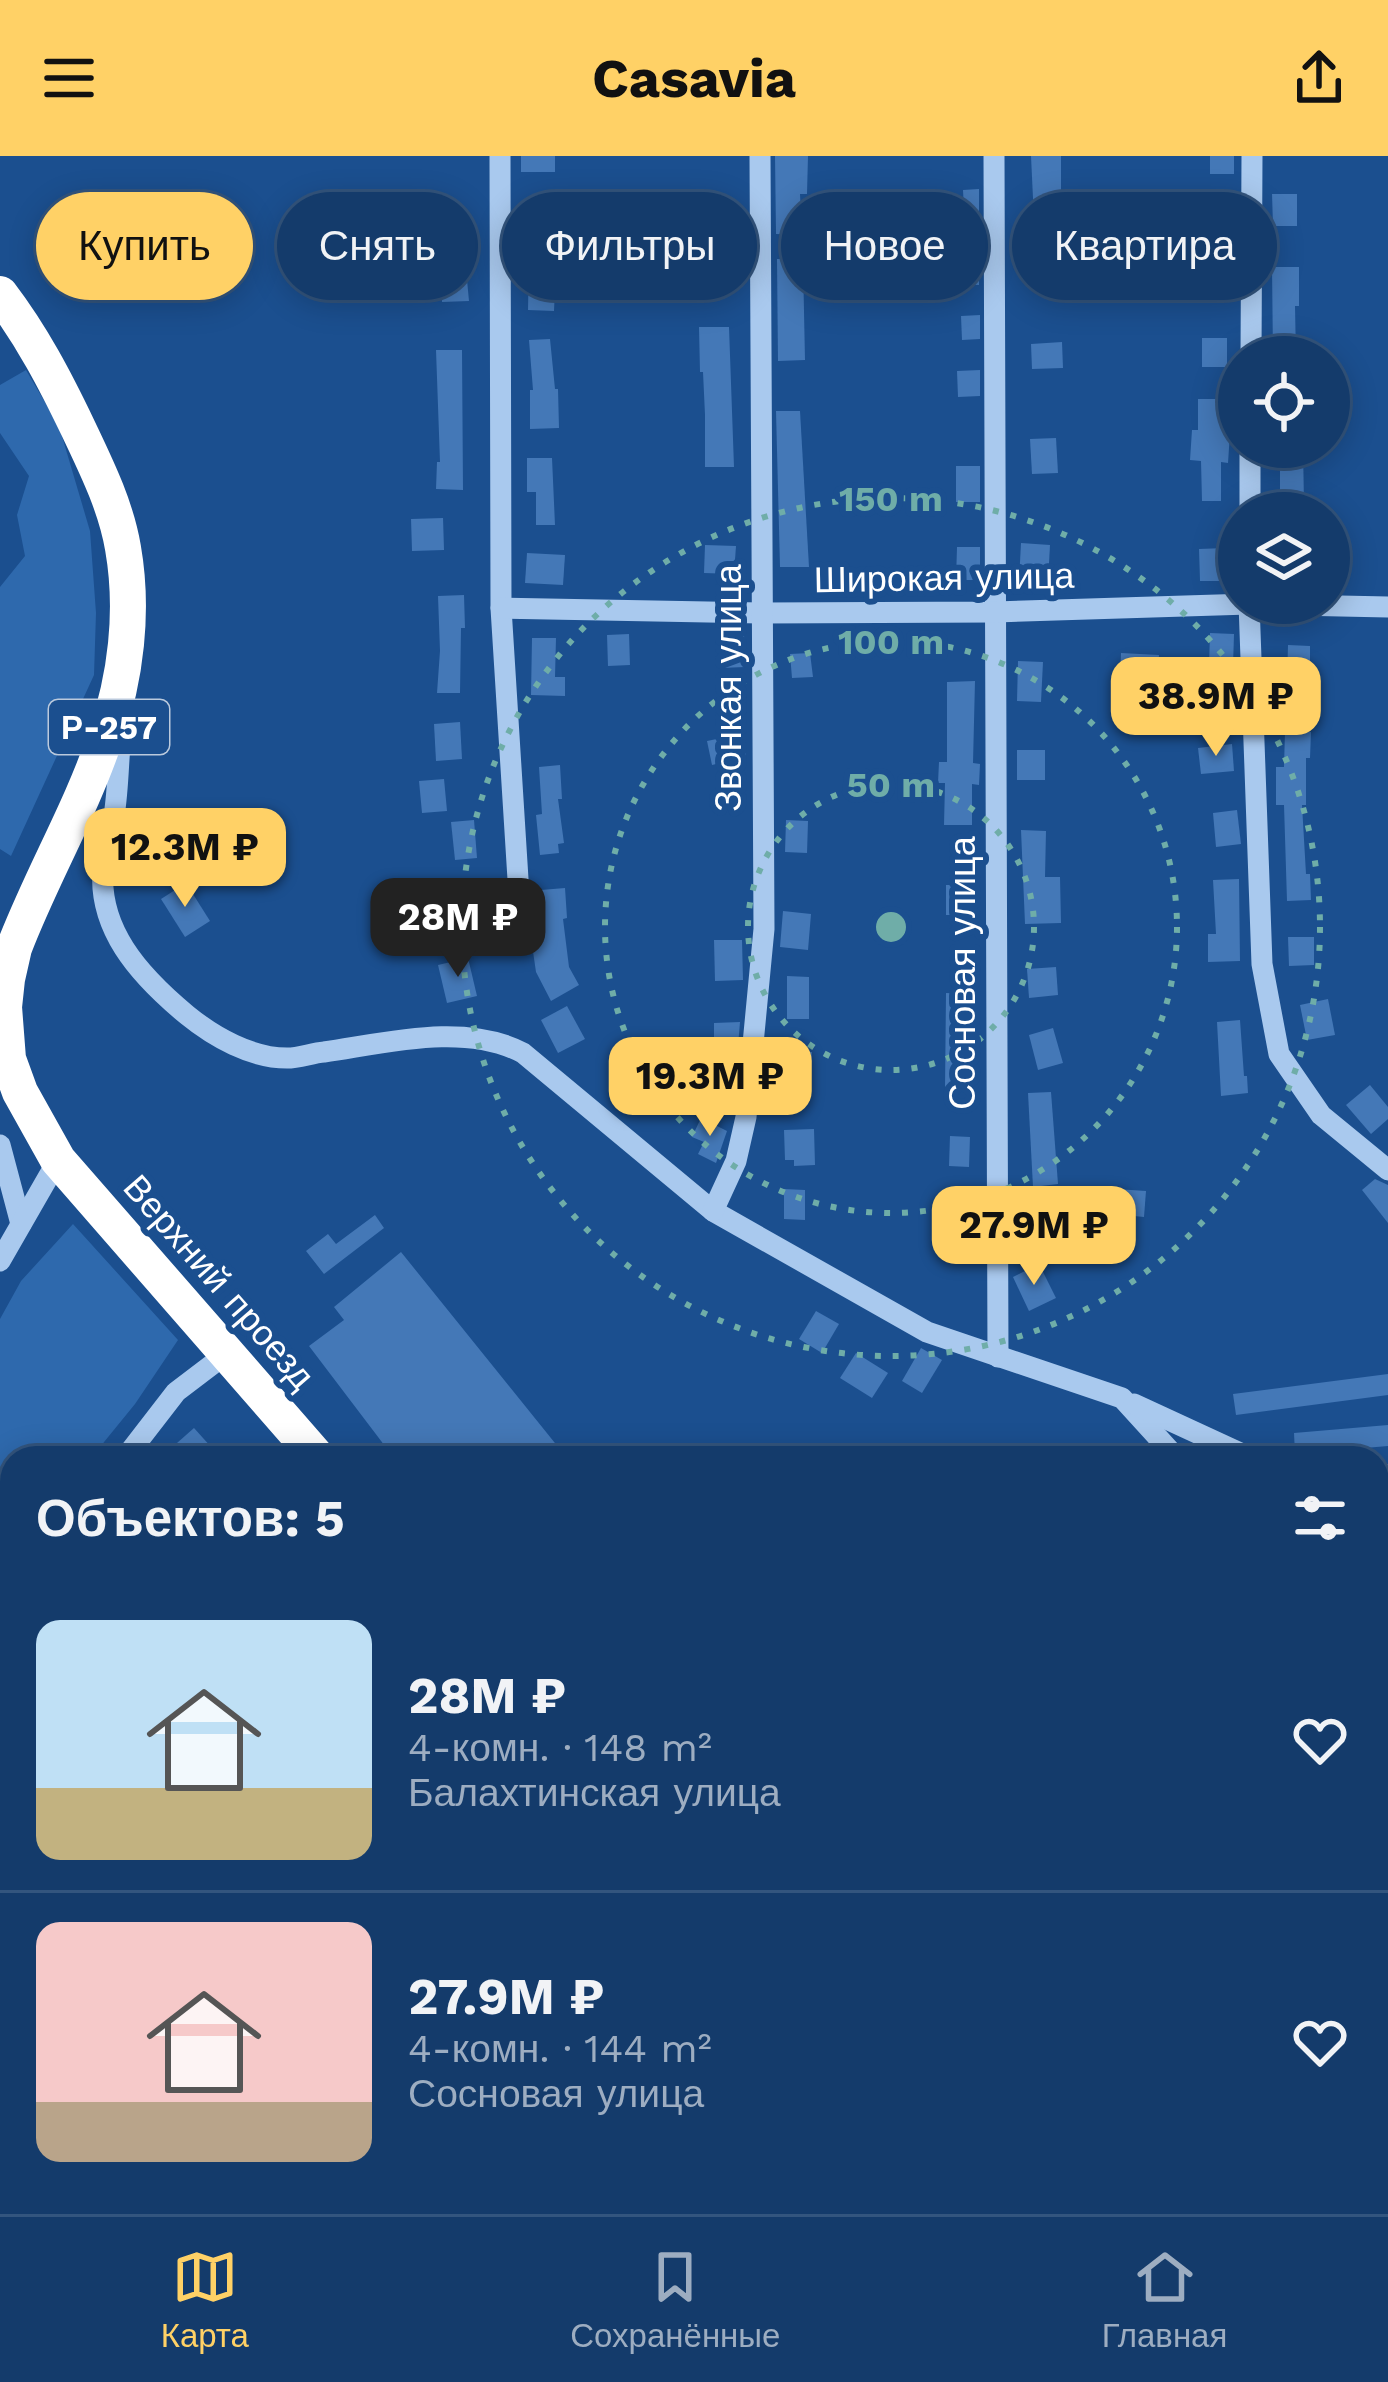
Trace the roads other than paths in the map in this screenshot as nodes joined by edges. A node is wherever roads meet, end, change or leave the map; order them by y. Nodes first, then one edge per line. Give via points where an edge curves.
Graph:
1 (500, 156) edge
2 (760, 156) edge
3 (994, 156) edge
4 (1252, 156) edge
5 (0, 294) edge
6 (1250, 336) edge
7 (1218, 605) edge
8 (1350, 607) edge
9 (501, 608) junction
10 (1388, 608) edge
11 (994, 612) junction
12 (761, 613) junction
13 (1250, 624) edge
14 (114, 707) junction
15 (520, 911) dead end
16 (0, 1145) edge
17 (58, 1160) junction
18 (1388, 1169) edge
19 (712, 1211) junction
20 (21, 1224) junction
21 (0, 1261) edge
22 (226, 1354) junction
23 (998, 1357) junction
24 (1122, 1398) junction
25 (134, 1446) edge
26 (307, 1446) edge
27 (1166, 1446) edge
28 (1225, 1446) edge

1 - 9 street
2 - 12 street, Звонкая улица
3 - 11 street, Сосновая улица
4 - 6 street
5 - 14 highway, Р-257 via 58,383 123,544 128,620
7 - 11 street, Широкая улица
8 - 10 street, Широкая улица
9 - 12 street, Широкая улица
9 - 15 street
11 - 12 street, Широкая улица
11 - 23 street, Сосновая улица
12 - 19 street, Звонкая улица via 764,929 746,1117
13 - 18 street via 1262,964 1279,1054 1322,1115
14 - 17 highway, Р-257 via 7,979 8,1059
14 - 19 street via 123,719 103,893 124,950 170,1001 226,1042 288,1058 421,1036 507,1045
16 - 20 street
17 - 20 street
17 - 22 highway, Верхний проезд / Р-257
19 - 23 street via 927,1332
20 - 21 street
22 - 25 street via 176,1392
22 - 26 highway, Верхний проезд / Р-257
23 - 24 street
24 - 27 street
24 - 28 street

